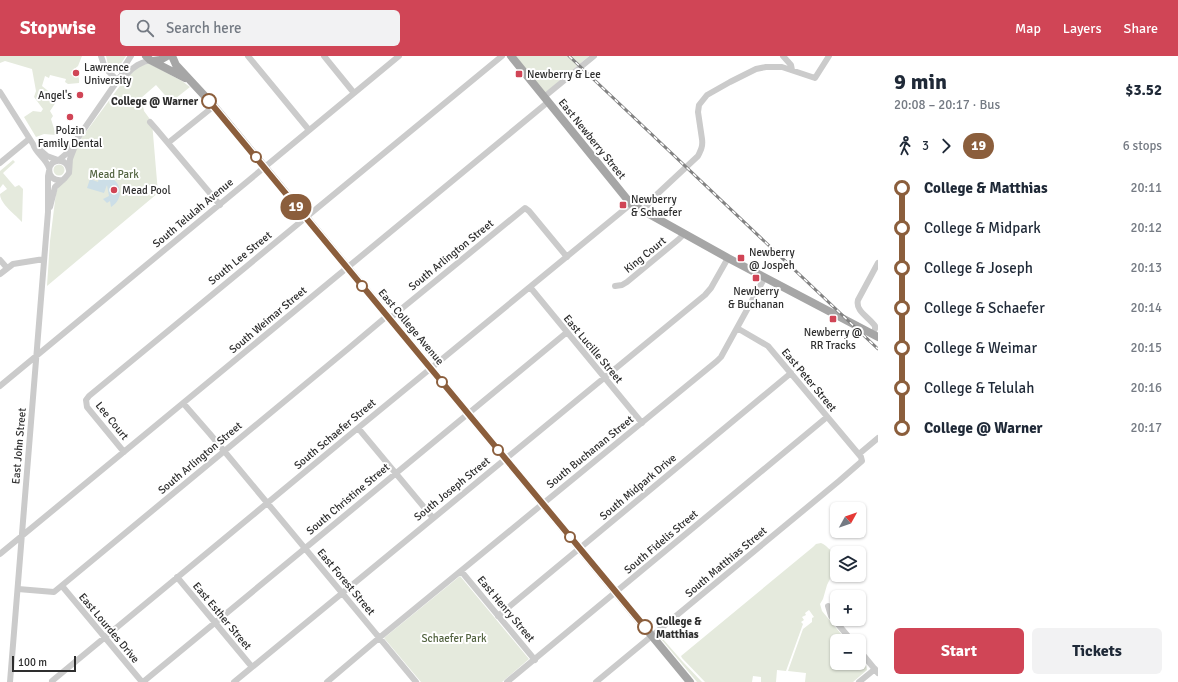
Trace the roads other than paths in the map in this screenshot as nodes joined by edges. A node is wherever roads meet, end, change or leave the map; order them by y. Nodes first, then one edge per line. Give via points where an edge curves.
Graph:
1 (101, 56) edge
2 (131, 56) edge
3 (167, 56) edge
4 (172, 56) edge
5 (248, 56) edge
6 (324, 56) edge
7 (399, 56) edge
8 (502, 56) edge
9 (511, 56) edge
10 (594, 56) edge
11 (783, 56) edge
12 (830, 56) edge
13 (150, 59) edge
14 (792, 70) junction
15 (122, 74) junction
16 (117, 80) junction
17 (190, 80) junction
18 (0, 92) edge
19 (354, 93) junction
20 (546, 100) junction
21 (214, 106) junction
22 (150, 122) dead end
23 (309, 130) junction
24 (31, 141) junction
25 (75, 142) junction
26 (168, 143) junction
27 (58, 160) junction
28 (0, 163) edge
29 (264, 167) junction
30 (49, 169) junction
31 (69, 170) junction
32 (63, 180) junction
33 (632, 204) junction
34 (220, 205) junction
35 (643, 211) junction
36 (48, 212) junction
37 (305, 218) junction
38 (684, 234) junction
39 (567, 257) junction
40 (728, 258) junction
41 (44, 259) junction
42 (0, 260) edge
43 (878, 263) edge
44 (7, 268) junction
45 (347, 268) junction
46 (0, 274) edge
47 (765, 276) junction
48 (615, 286) dead end
49 (530, 287) junction
50 (388, 317) junction
51 (737, 328) junction
52 (566, 333) junction
53 (875, 336) edge
54 (37, 355) junction
55 (430, 369) junction
56 (791, 374) junction
57 (604, 378) junction
58 (0, 386) edge
59 (85, 401) joint
60 (183, 404) junction
61 (468, 414) junction
62 (827, 417) junction
63 (642, 423) junction
64 (358, 428) junction
65 (878, 438) edge
66 (224, 451) junction
67 (124, 452) junction
68 (859, 454) junction
69 (505, 458) junction
70 (395, 473) junction
71 (267, 503) junction
72 (542, 504) junction
73 (433, 518) junction
74 (22, 536) junction
75 (305, 548) junction
76 (580, 549) junction
77 (0, 554) edge
78 (461, 571) junction
79 (177, 578) junction
80 (62, 586) junction
81 (18, 589) junction
82 (616, 592) junction
83 (342, 593) junction
84 (828, 606) dead end
85 (498, 616) junction
86 (215, 623) junction
87 (846, 634) edge
88 (652, 636) junction
89 (105, 638) junction
90 (379, 638) junction
91 (866, 659) edge
92 (535, 660) junction
93 (252, 667) junction
94 (876, 671) edge
95 (52, 681) dead end
96 (10, 682) edge
97 (142, 682) edge
98 (234, 682) edge
99 (327, 682) edge
100 (416, 682) edge
101 (507, 682) edge
102 (597, 682) edge
103 (690, 682) edge
104 (859, 682) edge

1 - 16 street via 105,68
2 - 15 street
3 - 13 main road via 160,60
4 - 17 main road, East College Avenue via 176,65
5 - 23 street
6 - 19 street
7 - 19 street, South Telulah Avenue
8 - 37 street, South Lee Street
9 - 20 main road, East Newberry Street
10 - 20 street, South Weimar Street
11 - 14 street
12 - 14 street via 815,78
13 - 15 street via 138,64 127,74
13 - 17 main road, East College Avenue
14 - 35 street via 775,67 756,69 706,95 698,112 701,151
15 - 16 street
16 - 25 street
17 - 21 main road, East College Avenue
18 - 24 street
19 - 23 street, South Telulah Avenue
20 - 33 main road, East Newberry Street
20 - 45 street, South Weimar Street
21 - 26 street
21 - 29 main road, East College Avenue
22 - 26 street
23 - 29 street, South Telulah Avenue
24 - 27 street via 47,156
24 - 28 street
24 - 30 street via 36,151 47,162
25 - 27 street
25 - 31 street
26 - 34 street
27 - 30 street via 52,163
27 - 31 street via 65,162
29 - 34 street, South Telulah Avenue
29 - 37 main road, East College Avenue
30 - 32 street via 54,179
30 - 36 street, East John Street
31 - 32 street via 68,176
32 - 36 street, East John Street via 55,187
33 - 35 main road, East Newberry Street
33 - 39 street, South Schaefer Street
34 - 54 street, South Telulah Avenue
35 - 38 main road, East Newberry Street
36 - 41 street, East John Street
37 - 45 main road, East College Avenue
37 - 59 street, South Lee Street
38 - 40 main road, East Newberry Street
38 - 48 street, King Court via 627,282
39 - 49 street, South Schaefer Street
39 - 50 street, South Arlington Street via 527,209 522,210
40 - 47 main road, East Newberry Street
40 - 57 street, South Joseph Street via 705,296
41 - 44 street via 13,264
41 - 54 street, East John Street
42 - 44 street
43 - 53 street via 857,304 860,311 875,326
44 - 46 street
45 - 50 main road, East College Avenue
45 - 60 street, South Weimar Street
47 - 51 street, South Buchanan Street
47 - 53 main road, East Newberry Street
49 - 52 street, East Lucille Street
49 - 55 street, South Schaefer Street
50 - 55 main road, East College Avenue
50 - 66 street, South Arlington Street
51 - 56 street, East Peter Street via 768,346
51 - 63 street, South Buchanan Street via 721,358
52 - 57 street, East Lucille Street
52 - 61 street, South Christine Street
54 - 58 street, South Telulah Avenue
54 - 74 street, East John Street
55 - 61 main road, East College Avenue
55 - 64 street, South Schaefer Street
56 - 62 street, East Peter Street
56 - 76 street, South Midpark Drive
57 - 63 street, East Lucille Street
57 - 69 street, South Joseph Street
59 - 67 street, Lee Court
60 - 66 street, East Forest Street
60 - 67 street, South Weimar Street
61 - 69 main road, East College Avenue
61 - 70 street, South Christine Street
62 - 68 street, East Peter Street
62 - 82 street, South Fidelis Street
63 - 72 street, South Buchanan Street
64 - 70 street
64 - 71 street, South Schaefer Street
65 - 68 street
66 - 71 street, East Forest Street
66 - 80 street, South Arlington Street
67 - 74 street, South Weimar Street
68 - 88 street, South Matthias Street via 862,461 845,476
69 - 72 main road, East College Avenue
69 - 73 street, South Joseph Street
70 - 73 street
70 - 75 street, South Christine Street
71 - 75 street, East Forest Street
71 - 79 street, South Schaefer Street
72 - 76 main road, East College Avenue
72 - 78 street, South Buchanan Street
73 - 83 street, South Joseph Street
74 - 77 street, South Weimar Street
74 - 81 street, East John Street
75 - 83 street, East Forest Street
75 - 86 street, South Christine Street
76 - 82 main road, East College Avenue
76 - 85 street, South Midpark Drive
78 - 85 street, East Henry Street
78 - 90 street, South Buchanan Street
79 - 86 street, East Esther Street
79 - 89 street, South Schaefer Street
80 - 81 street, South Arlington Street via 54,592
80 - 89 street, East Lourdes Drive
81 - 96 street, East John Street
82 - 88 main road, East College Avenue
82 - 92 street, South Fidelis Street
83 - 90 street, East Forest Street
83 - 93 street, South Joseph Street
84 - 87 street via 831,616
85 - 92 street, East Henry Street
86 - 93 street, East Esther Street
86 - 97 street, South Christine Street
88 - 102 street, South Matthias Street
88 - 103 main road, East College Avenue
89 - 95 street, South Schaefer Street
89 - 97 street, East Lourdes Drive
90 - 99 street, South Buchanan Street
90 - 100 street, East Forest Street
91 - 94 street
92 - 101 street, South Fidelis Street
93 - 98 street, South Joseph Street
94 - 104 street

